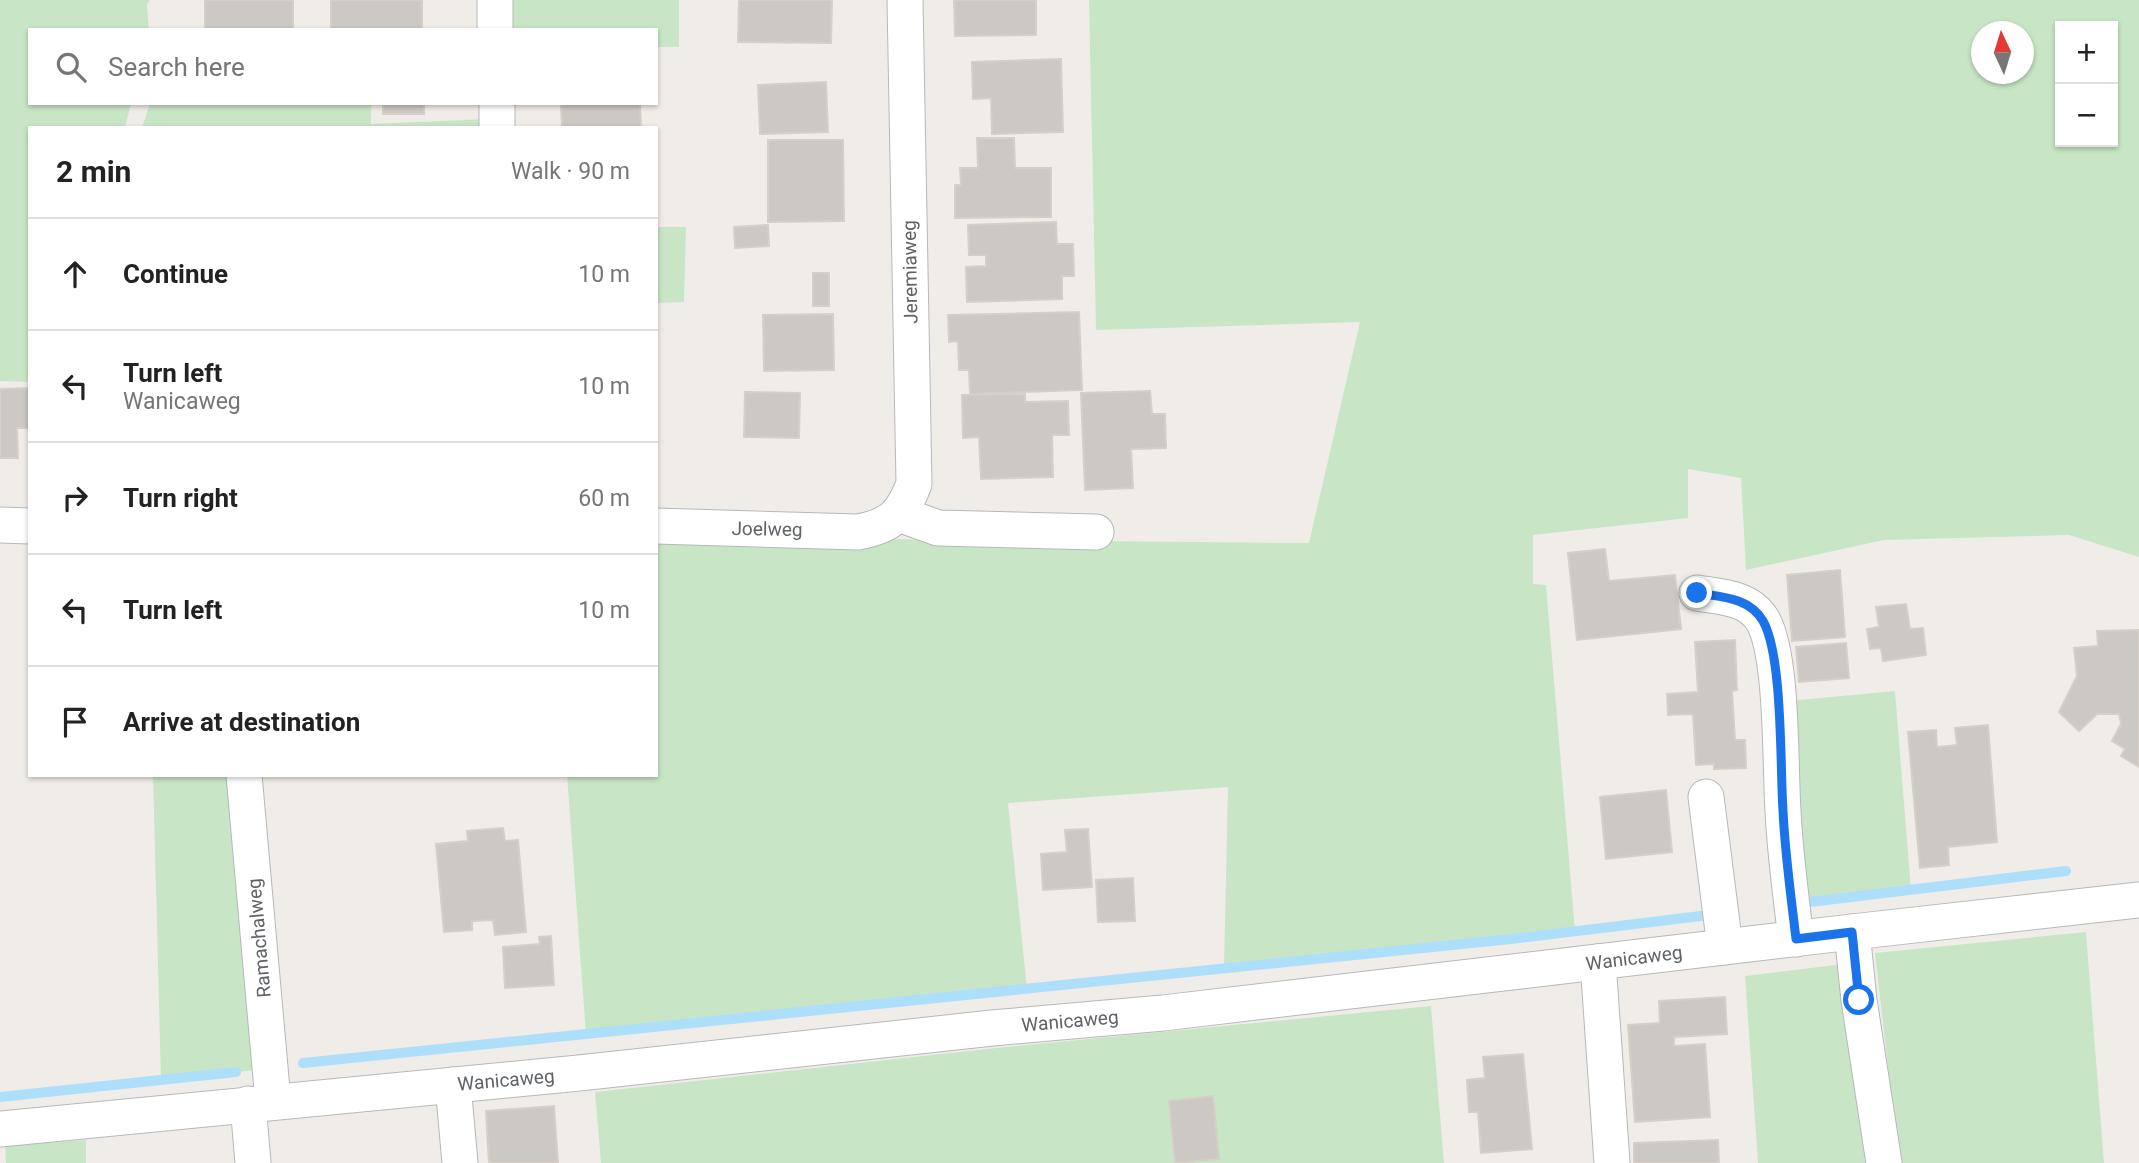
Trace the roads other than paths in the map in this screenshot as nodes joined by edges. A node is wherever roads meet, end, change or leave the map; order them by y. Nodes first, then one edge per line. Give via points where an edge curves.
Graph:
1 (495, 0) edge
2 (905, 0) edge
3 (495, 28) edge
4 (496, 105) edge
5 (497, 126) edge
6 (888, 521) junction
7 (0, 525) edge
8 (28, 526) edge
9 (658, 526) edge
10 (1096, 532) dead end
11 (1697, 593) dead end
12 (244, 777) edge
13 (1706, 797) dead end
14 (2139, 900) edge
15 (1852, 932) junction
16 (1796, 939) junction
17 (1725, 947) junction
18 (1598, 962) junction
19 (453, 1085) junction
20 (261, 1103) junction
21 (0, 1129) edge
22 (253, 1163) edge
23 (460, 1163) edge
24 (1612, 1163) edge
25 (1884, 1163) edge

1 - 3 street
2 - 6 street, Jeremiaweg via 914,484 908,501
4 - 5 street
6 - 9 street, Joelweg via 858,532
6 - 10 street via 938,528
7 - 8 street
11 - 16 street via 1743,600 1762,620 1770,643
12 - 20 street, Ramachalweg
13 - 17 street
14 - 15 street, Wanicaweg
15 - 16 street, Wanicaweg
15 - 25 street
16 - 17 street, Wanicaweg
17 - 18 street, Wanicaweg
18 - 19 street, Wanicaweg via 1163,1013
18 - 24 street
19 - 20 street, Wanicaweg
19 - 23 street
20 - 21 street, Wanicaweg
20 - 22 street, Ramachalweg

